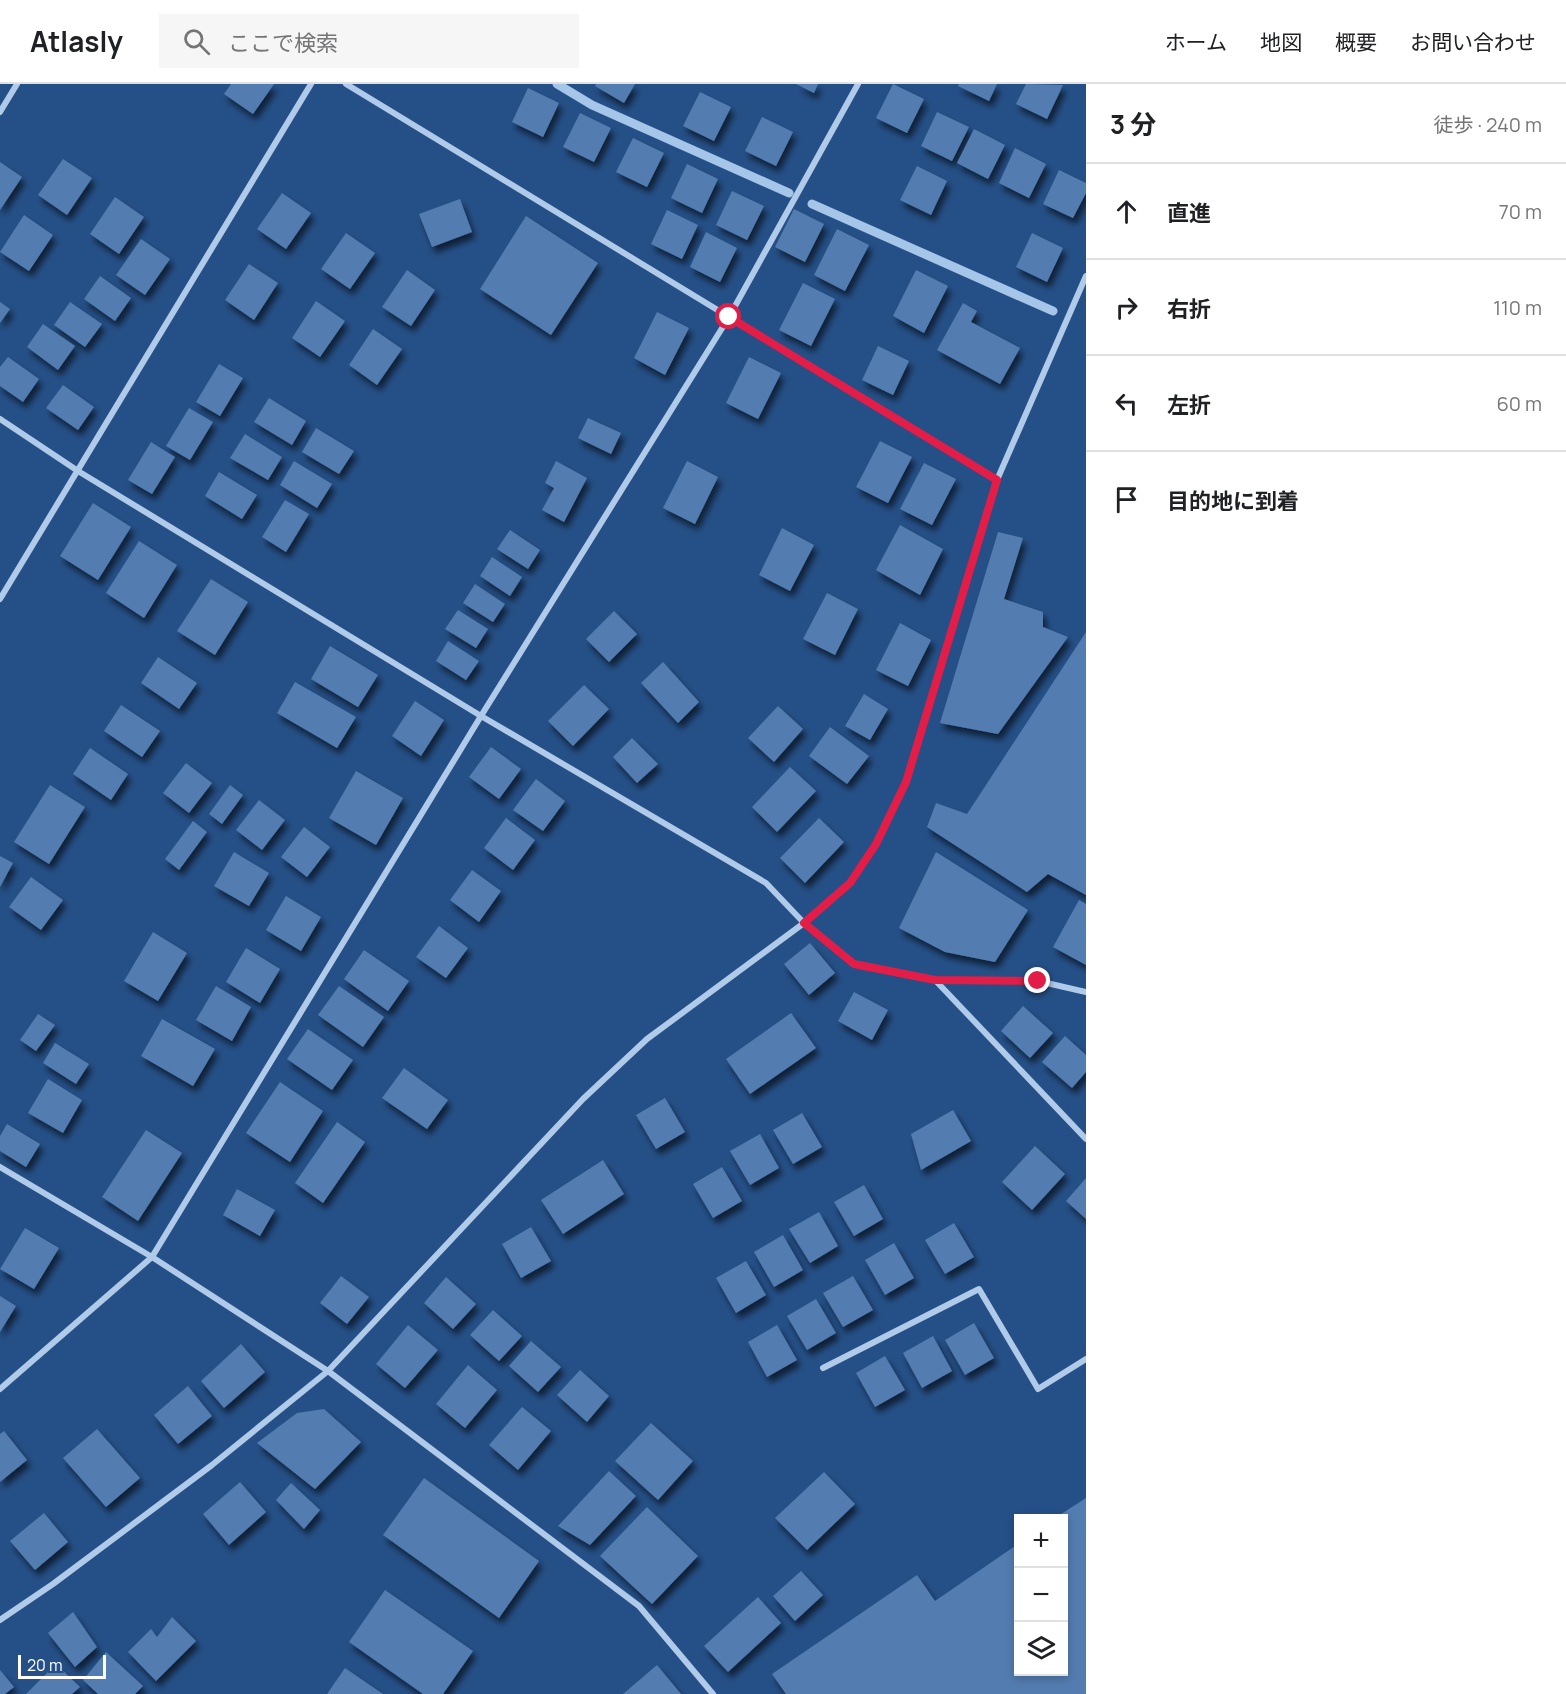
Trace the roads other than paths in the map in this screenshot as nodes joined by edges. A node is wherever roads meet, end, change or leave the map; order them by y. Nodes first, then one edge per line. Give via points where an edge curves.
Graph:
1 (17, 84) edge
2 (311, 84) edge
3 (346, 84) edge
4 (858, 84) edge
5 (0, 112) edge
6 (1086, 276) edge
7 (729, 317) junction
8 (0, 419) edge
9 (78, 471) junction
10 (997, 480) junction
11 (0, 599) edge
12 (481, 716) junction
13 (804, 923) junction
14 (935, 980) junction
15 (1086, 992) edge
16 (1086, 1139) edge
17 (0, 1167) edge
18 (152, 1257) junction
19 (1086, 1359) edge
20 (822, 1368) dead end
21 (328, 1371) junction
22 (0, 1389) edge
23 (0, 1620) edge
24 (713, 1694) edge

1 - 5 street
2 - 9 street
3 - 7 street
4 - 7 street
6 - 10 street
7 - 10 street
7 - 12 street
8 - 9 street
9 - 11 street
9 - 12 street
10 - 13 street via 906,782 876,844 850,883
12 - 13 street via 766,883
12 - 18 street
13 - 14 street via 854,964
13 - 21 street via 647,1039 599,1084
14 - 15 street via 1038,981
14 - 16 street
17 - 18 street
18 - 21 street
18 - 22 street
19 - 20 street via 1038,1389 979,1289
21 - 23 street via 212,1466
21 - 24 street via 639,1606

